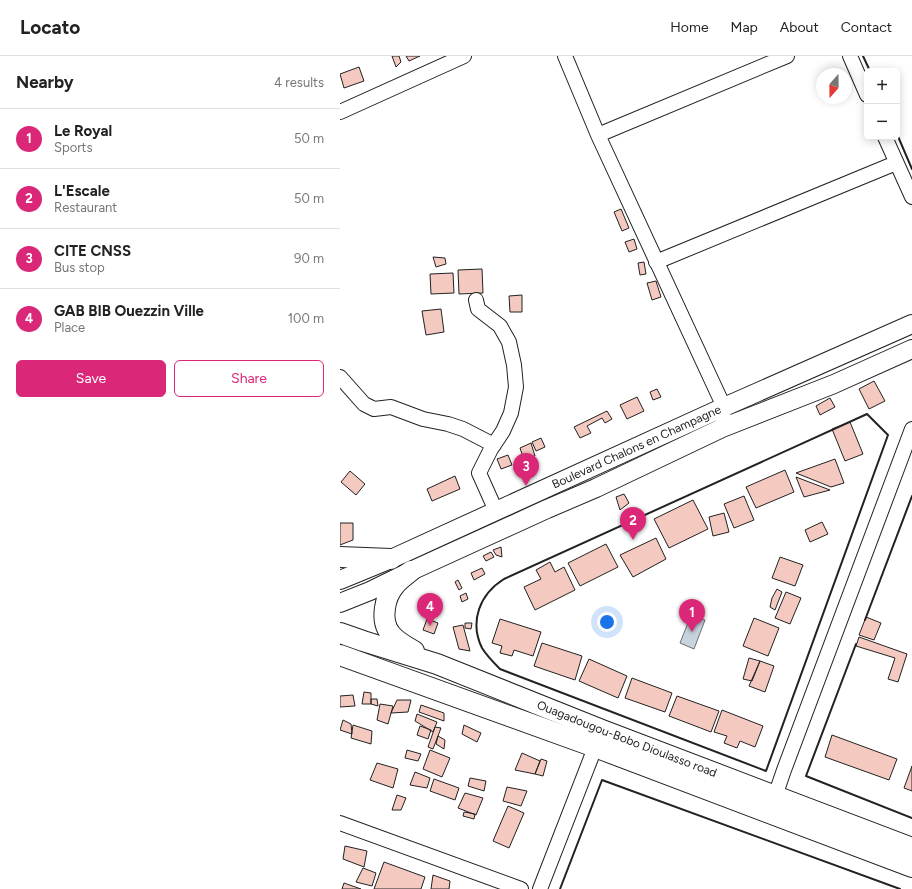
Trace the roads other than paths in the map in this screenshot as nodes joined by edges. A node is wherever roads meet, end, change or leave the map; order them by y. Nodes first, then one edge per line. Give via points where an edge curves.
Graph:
1 (464, 56) edge
2 (565, 56) edge
3 (787, 56) edge
4 (850, 56) edge
5 (438, 62) edge
6 (864, 88) edge
7 (340, 112) edge
8 (598, 135) junction
9 (886, 140) edge
10 (896, 163) junction
11 (912, 197) edge
12 (656, 262) junction
13 (476, 300) dead end
14 (912, 324) edge
15 (912, 349) edge
16 (340, 377) edge
17 (724, 407) junction
18 (722, 428) junction
19 (912, 429) edge
20 (494, 445) junction
21 (496, 511) junction
22 (340, 557) edge
23 (391, 559) junction
24 (411, 571) junction
25 (362, 572) junction
26 (340, 580) edge
27 (370, 591) junction
28 (340, 603) edge
29 (340, 633) edge
30 (340, 656) edge
31 (340, 664) edge
32 (437, 664) junction
33 (408, 680) junction
34 (599, 739) junction
35 (772, 805) junction
36 (340, 823) edge
37 (912, 848) edge
38 (912, 867) edge
39 (521, 889) edge
40 (540, 889) edge

1 - 5 street
2 - 8 street
3 - 8 street
4 - 6 street
5 - 7 street
8 - 12 street
9 - 10 street
10 - 11 street
10 - 12 street
12 - 17 street
13 - 20 street via 478,309 500,326 509,342 514,365 516,387 511,413
14 - 17 main road, Boulevard Chalons en Champagne
15 - 18 main road, Boulevard Chalons en Champagne via 834,384
16 - 20 street via 369,407 391,408 448,424
17 - 18 street
17 - 21 main road, Boulevard Chalons en Champagne
18 - 24 main road, Boulevard Chalons en Champagne
19 - 35 street
20 - 21 street via 479,473
21 - 23 main road, Boulevard Chalons en Champagne
22 - 23 highway
23 - 25 main road, Boulevard Chalons en Champagne
24 - 27 main road, Boulevard Chalons en Champagne
24 - 32 highway via 394,586 387,598 384,623 397,641
25 - 26 main road, Boulevard Chalons en Champagne
25 - 27 main road
27 - 28 main road, Boulevard Chalons en Champagne
29 - 32 highway, Ouagadougou-Bobo Dioulasso road
30 - 33 highway, Ouagadougou-Bobo Dioulasso road
31 - 33 highway
32 - 34 highway, Ouagadougou-Bobo Dioulasso road
33 - 34 highway, Ouagadougou-Bobo Dioulasso road
34 - 35 highway, Ouagadougou-Bobo Dioulasso road
34 - 40 street
35 - 37 highway, Ouagadougou-Bobo Dioulasso road
35 - 38 highway, Ouagadougou-Bobo Dioulasso road
36 - 39 street

